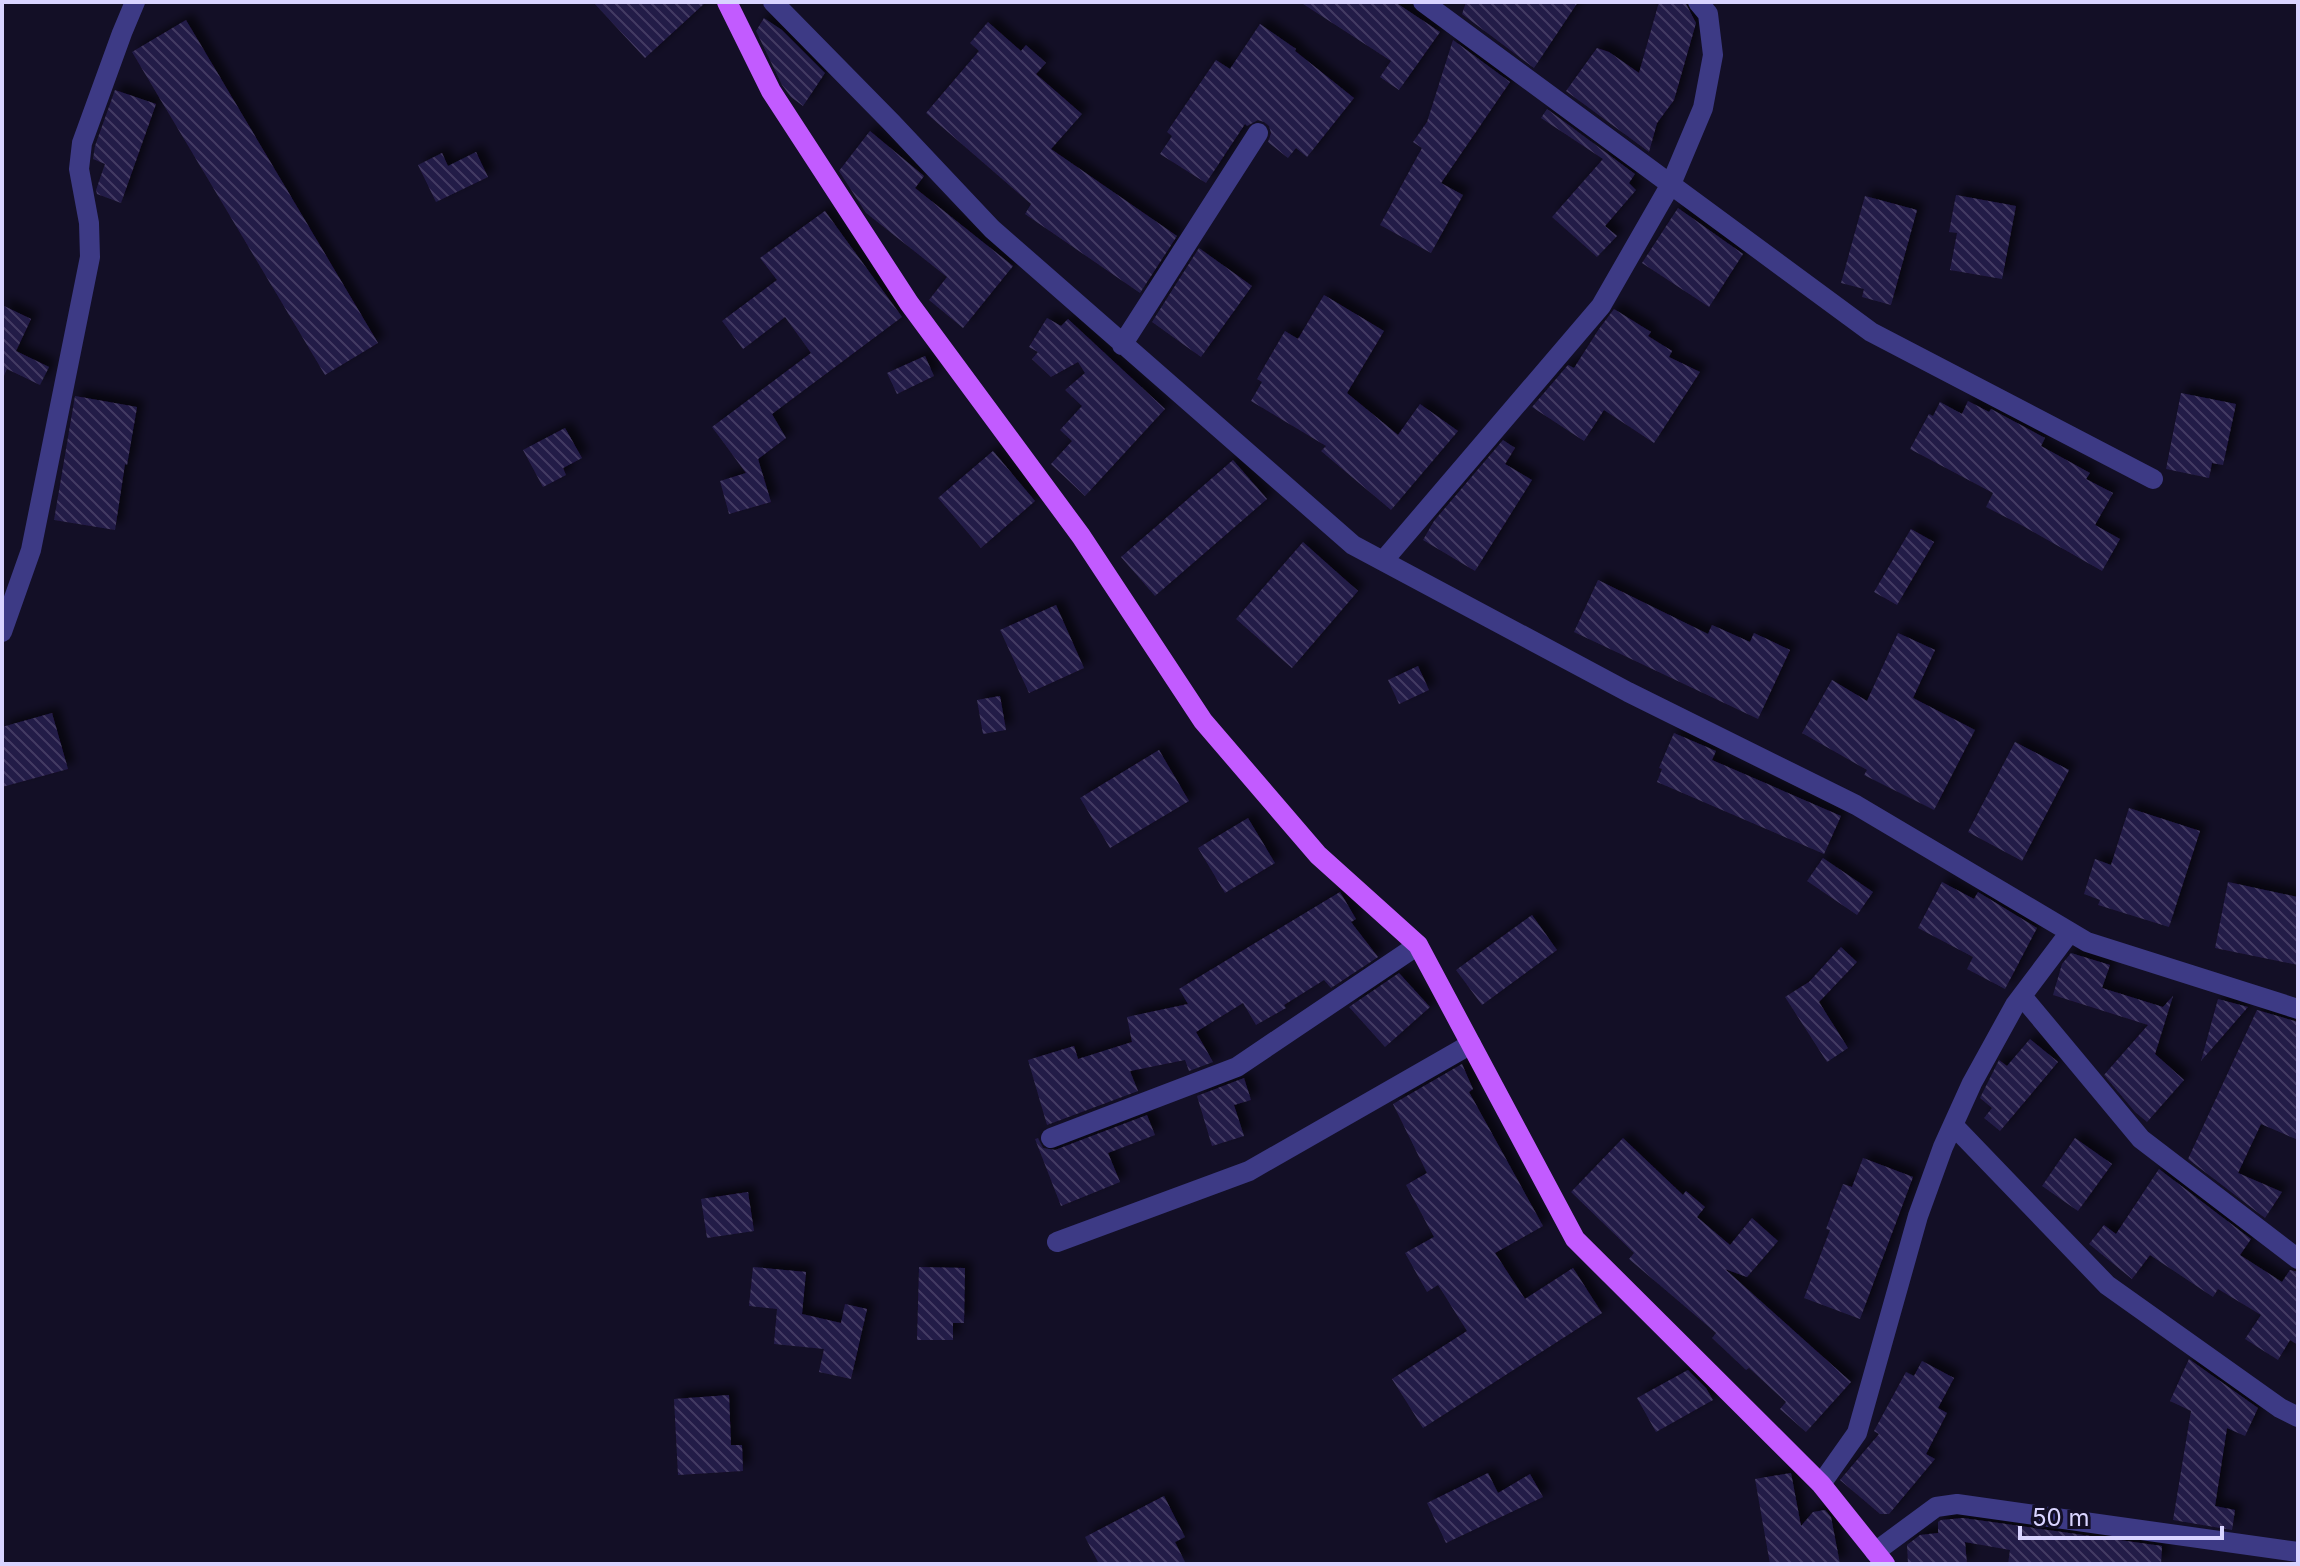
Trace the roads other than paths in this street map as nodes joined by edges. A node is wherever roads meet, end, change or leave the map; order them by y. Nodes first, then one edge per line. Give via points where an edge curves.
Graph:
1 (135, 2) edge
2 (727, 2) edge
3 (773, 2) edge
4 (1698, 2) edge
5 (1430, 4) edge
6 (1258, 133) dead end
7 (1671, 184) junction
8 (1122, 345) junction
9 (2153, 479) dead end
10 (1383, 561) junction
11 (2, 632) edge
12 (2070, 932) junction
13 (1418, 945) junction
14 (2022, 996) junction
15 (2298, 1009) edge
16 (1471, 1044) junction
17 (1953, 1125) junction
18 (1051, 1138) dead end
19 (1057, 1242) dead end
20 (2298, 1259) edge
21 (2298, 1417) edge
22 (1821, 1484) junction
23 (2298, 1552) edge
24 (1880, 1558) edge

1 - 11 street via 82,143 79,169 90,257 31,550
2 - 13 main road via 771,91 909,303 1081,536 1203,721 1318,855
3 - 8 street via 992,229
4 - 7 street via 1708,14 1713,55 1703,108
5 - 7 street
6 - 8 street
7 - 9 street via 1871,332
7 - 10 street via 1601,306
8 - 10 street via 1353,545
10 - 12 street via 1628,692 1856,805
12 - 14 street
12 - 15 street via 2087,942
13 - 16 main road
13 - 18 street via 1237,1067
14 - 17 street
14 - 20 street via 2141,1139
16 - 19 street via 1249,1171
16 - 22 main road via 1575,1239
17 - 21 street via 2107,1285
17 - 22 street via 1918,1216 1857,1433
22 - 24 main road
23 - 24 street via 1957,1504 1936,1507

